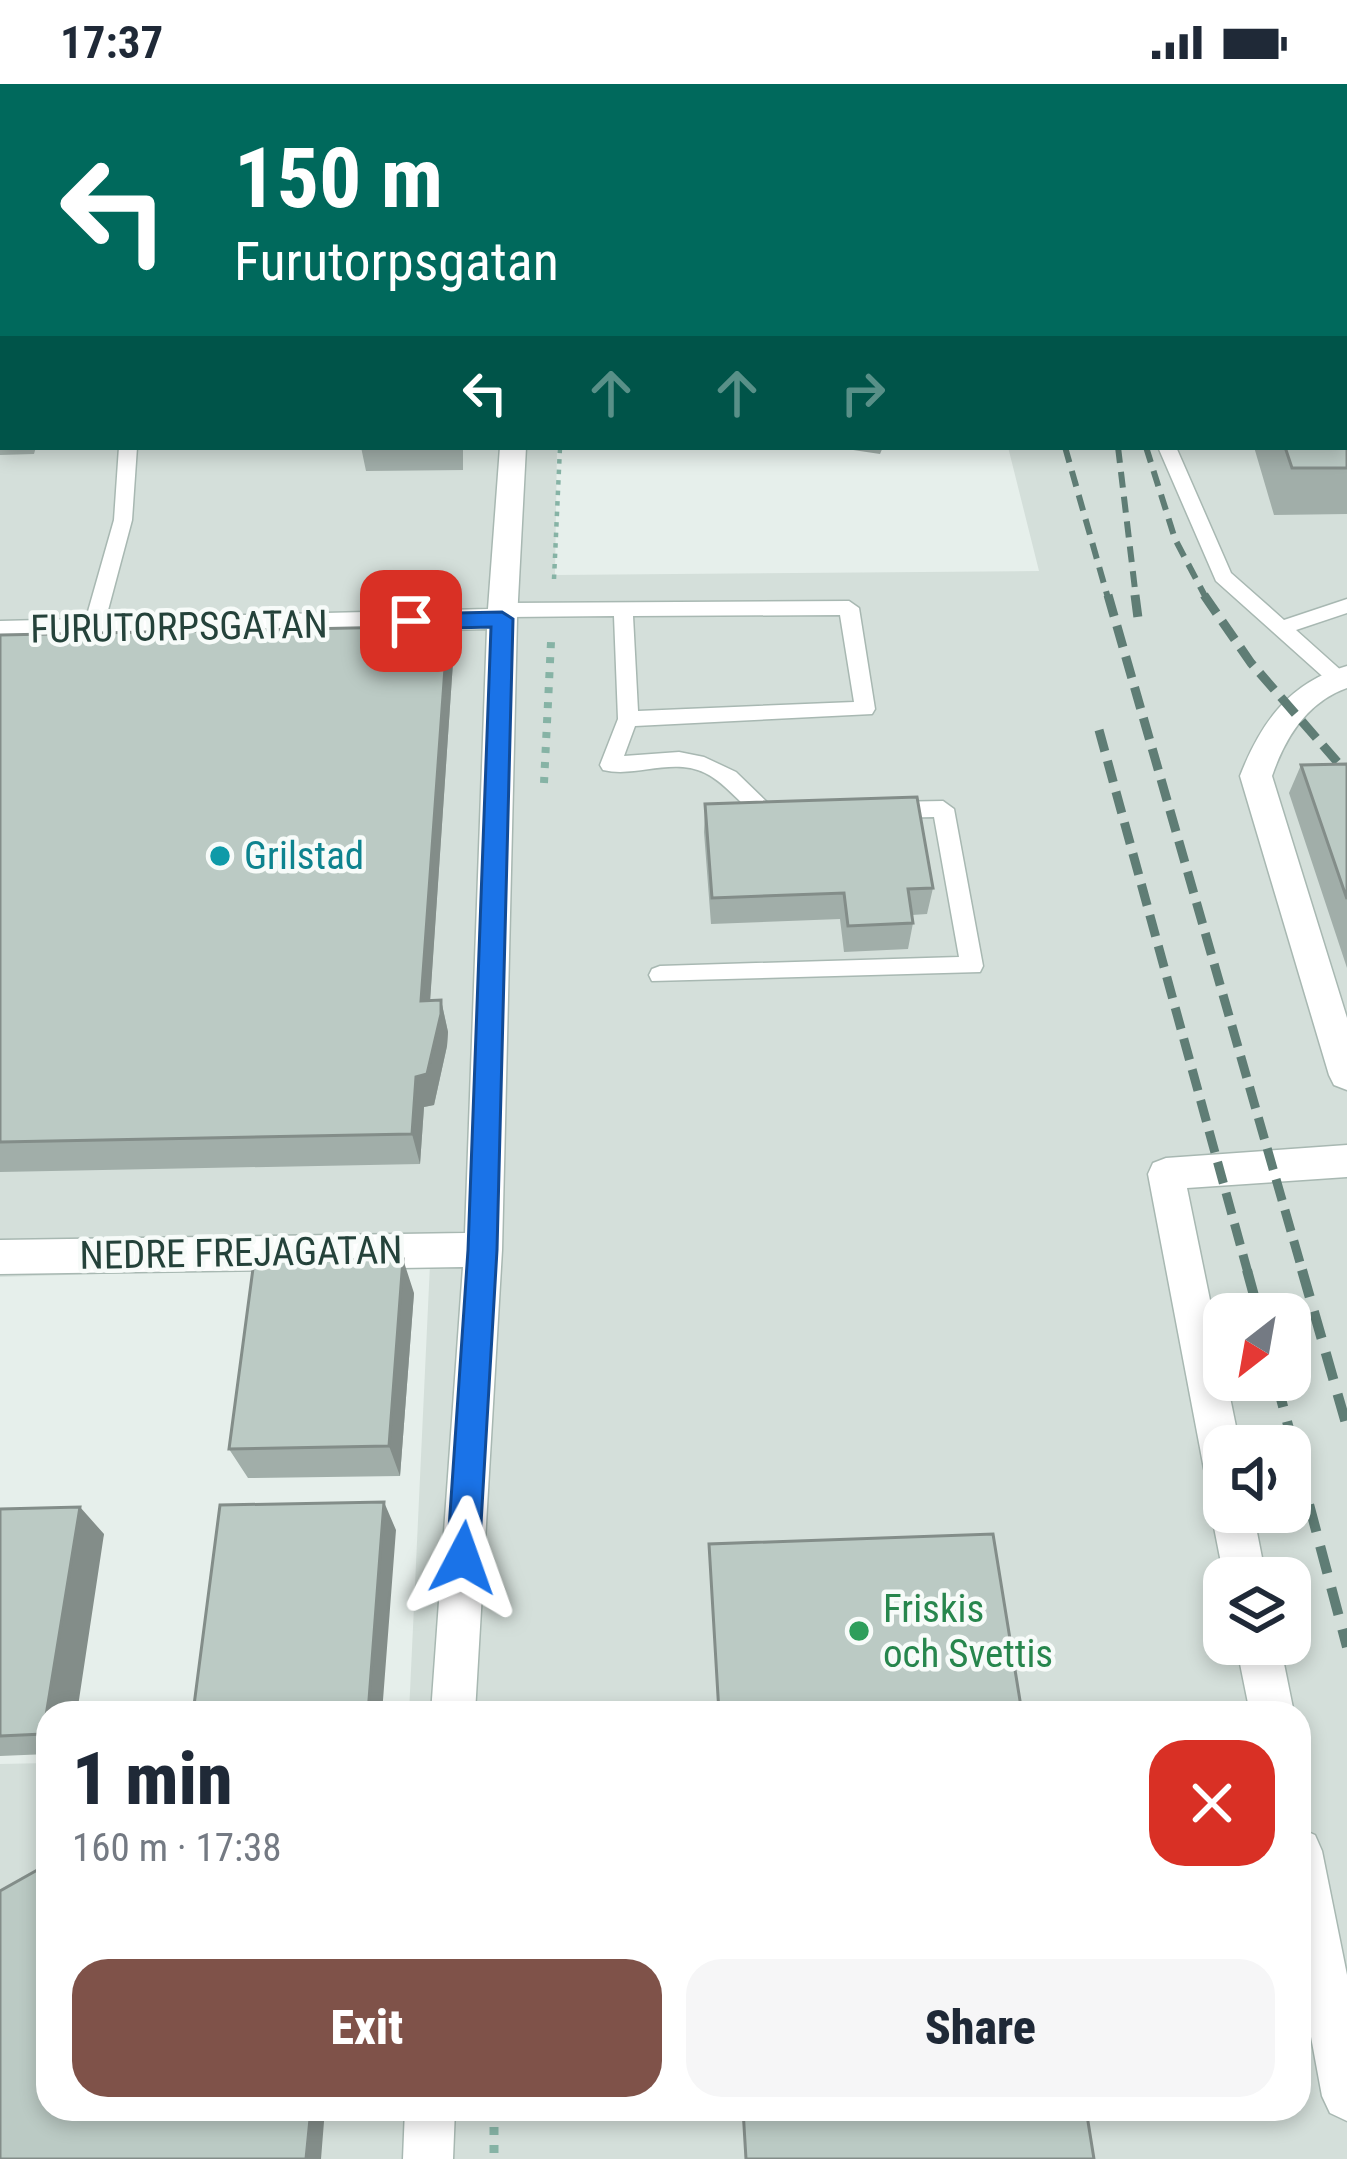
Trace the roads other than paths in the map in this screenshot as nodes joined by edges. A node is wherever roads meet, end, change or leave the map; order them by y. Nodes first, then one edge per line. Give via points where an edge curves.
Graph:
1 (128, 450) edge
2 (513, 450) edge
3 (1168, 450) edge
4 (1347, 606) edge
5 (622, 611) junction
6 (502, 615) junction
7 (1281, 628) junction
8 (93, 629) junction
9 (0, 631) edge
10 (1342, 678) edge
11 (628, 718) junction
12 (854, 811) edge
13 (809, 812) edge
14 (660, 975) dead end
15 (1347, 1076) edge
16 (1347, 1161) edge
17 (483, 1250) junction
18 (0, 1257) edge
19 (1215, 1425) edge
20 (1262, 1665) edge
21 (454, 1701) edge
22 (1270, 1701) edge
23 (1311, 1912) edge
24 (1347, 2096) edge
25 (430, 2121) edge
26 (428, 2159) edge

1 - 8 lane via 122,520
2 - 6 street
3 - 7 lane via 1223,576
4 - 7 lane
5 - 6 lane
5 - 11 lane
5 - 11 lane via 849,608 865,709
6 - 8 street, FURUTORPSGATAN
6 - 17 street
7 - 10 lane
8 - 9 street, FURUTORPSGATAN
10 - 15 street via 1303,699 1275,731 1256,776
11 - 13 lane via 610,765 701,759 765,813
12 - 14 lane via 944,808 972,966
16 - 19 street via 1166,1174
17 - 18 street, NEDRE FREJAGATAN
17 - 21 street
20 - 22 street
23 - 24 street
25 - 26 street

